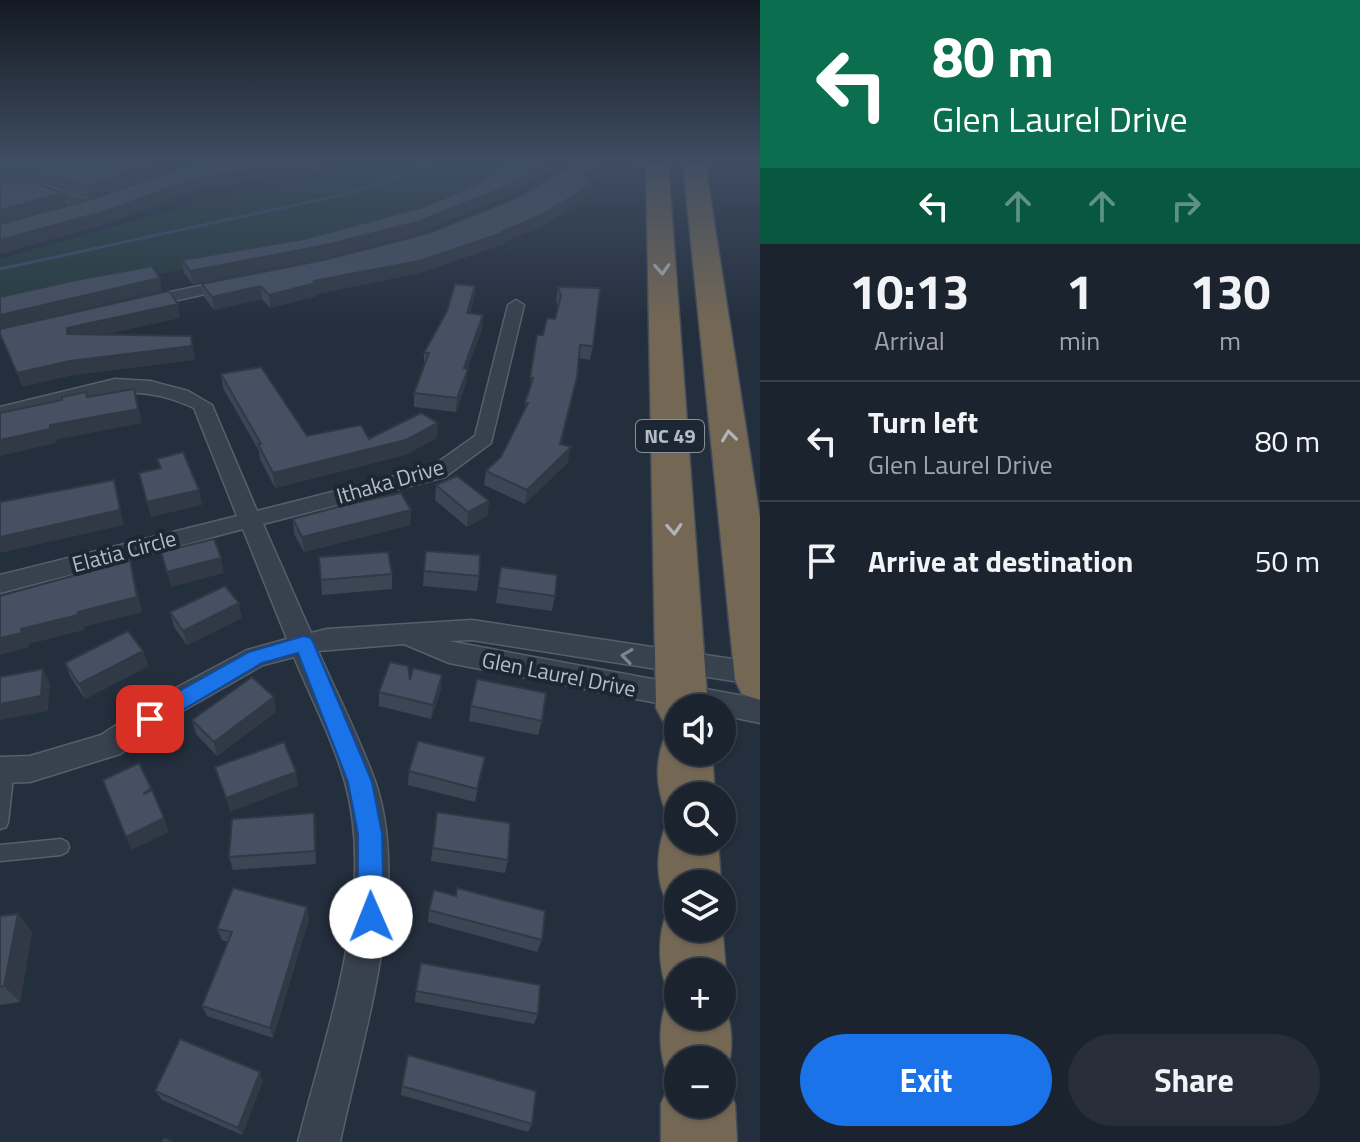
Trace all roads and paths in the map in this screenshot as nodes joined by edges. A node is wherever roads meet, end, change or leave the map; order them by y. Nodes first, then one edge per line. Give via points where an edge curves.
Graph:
1 (652, 216) edge
2 (701, 216) edge
3 (255, 279) edge
4 (516, 305) dead end
5 (121, 308) edge
6 (0, 413) edge
7 (248, 518) junction
8 (0, 584) edge
9 (304, 644) junction
10 (759, 674) edge
11 (760, 680) edge
12 (682, 689) edge
13 (760, 711) edge
14 (4, 770) edge
15 (0, 822) edge
16 (61, 847) dead end
17 (0, 853) edge
18 (698, 1118) edge
19 (319, 1142) edge
20 (699, 1142) edge

1 -> 12 highway, NC 49
10 -> 2 highway, NC 49
3 - 5 street
4 - 7 street, Ithaka Drive via 484,439 463,457 438,472
6 - 7 street via 115,385 169,388 202,405
7 - 8 street, Elatia Circle
7 - 9 street
9 - 12 street, Glen Laurel Drive via 409,635 449,653
9 - 14 street, Glen Laurel Drive via 256,657 110,745 30,769
9 - 19 street via 360,782 370,834 371,917
10 - 11 highway, NC 49
10 - 12 street, Glen Laurel Drive
12 - 13 street, Glen Laurel Drive
14 - 15 lane
16 - 17 lane
18 - 20 highway

